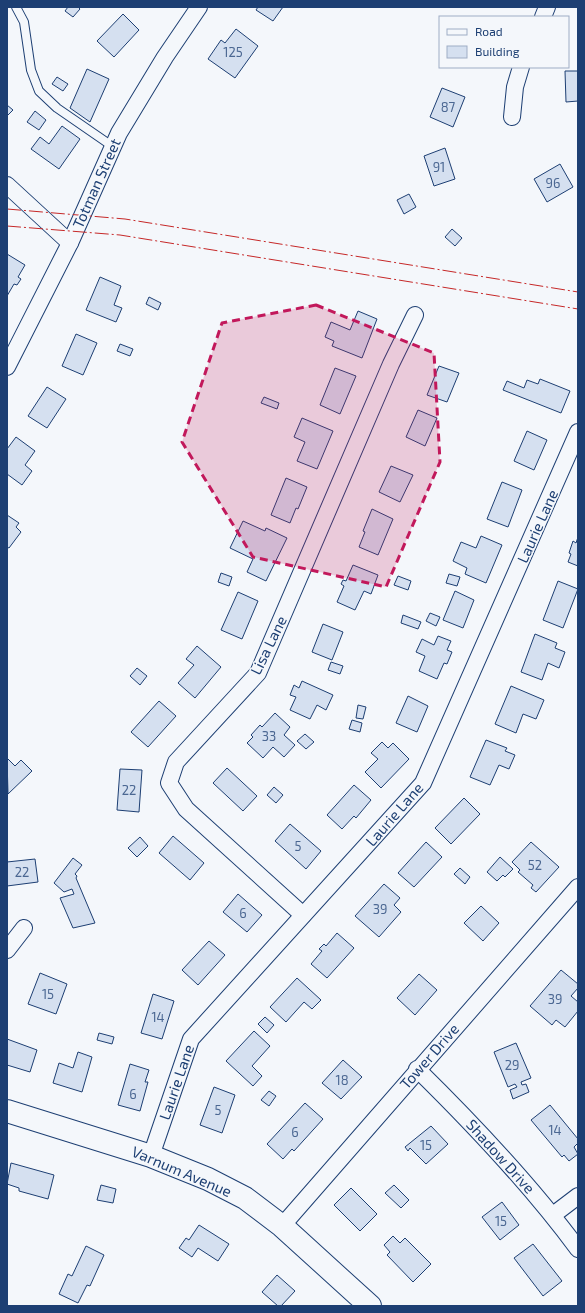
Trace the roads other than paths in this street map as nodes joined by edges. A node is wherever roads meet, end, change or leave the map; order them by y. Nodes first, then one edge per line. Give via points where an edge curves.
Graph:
1 (16, 7) edge
2 (199, 7) edge
3 (521, 68) edge
4 (512, 118) dead end
5 (112, 146) junction
6 (7, 185) edge
7 (70, 243) junction
8 (415, 315) dead end
9 (7, 367) edge
10 (578, 432) edge
11 (578, 887) edge
12 (303, 915) junction
13 (24, 928) dead end
14 (7, 950) edge
15 (418, 1069) junction
16 (7, 1110) edge
17 (151, 1156) junction
18 (578, 1196) edge
19 (553, 1215) junction
20 (282, 1226) junction
21 (578, 1249) edge
22 (370, 1306) edge

1 - 5 lane via 24,22 31,70 39,91 56,108
2 - 5 street, Totman Street via 165,57
3 - 4 street via 515,87
5 - 7 street, Totman Street
6 - 7 street
7 - 9 street, Totman Street
8 - 12 street, Lisa Lane via 391,364 258,673 176,762 169,783 186,809
10 - 12 street, Laurie Lane via 423,783
11 - 15 street, Tower Drive
12 - 17 street, Laurie Lane via 191,1039
13 - 14 street
15 - 19 street, Shadow Drive via 474,1125
15 - 20 street, Tower Drive
16 - 17 main road, Varnum Avenue
17 - 20 main road, Varnum Avenue via 208,1179 245,1198
18 - 19 street
19 - 21 street, Shadow Drive
20 - 22 main road, Varnum Avenue

